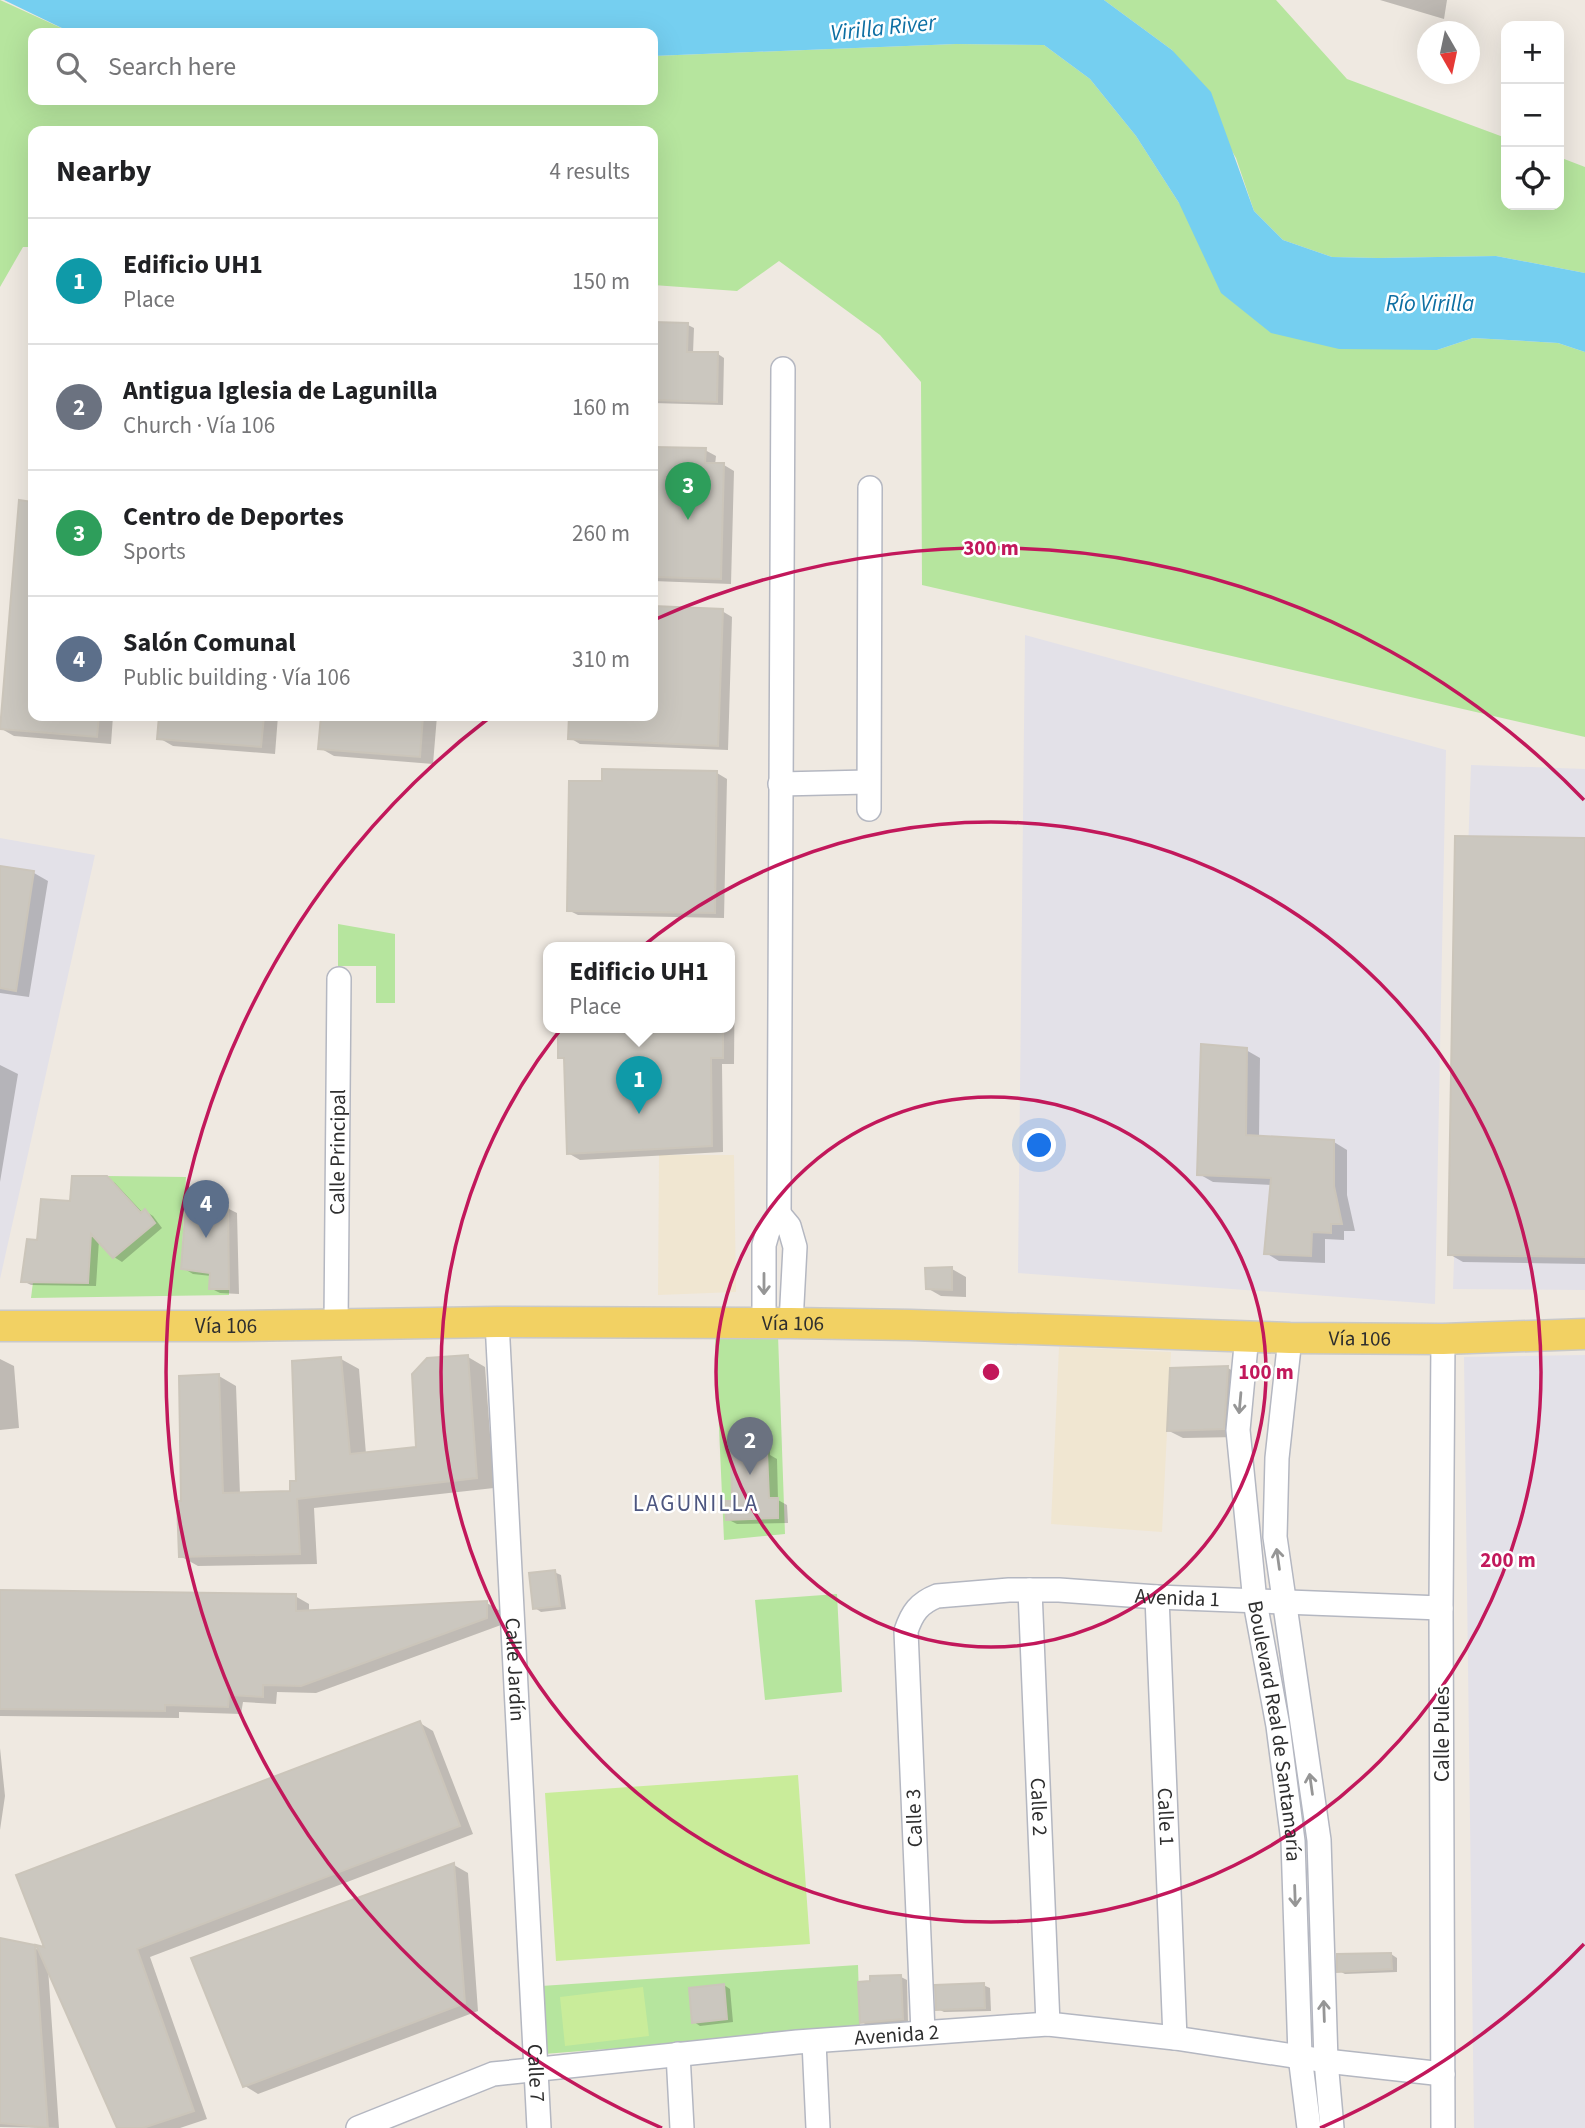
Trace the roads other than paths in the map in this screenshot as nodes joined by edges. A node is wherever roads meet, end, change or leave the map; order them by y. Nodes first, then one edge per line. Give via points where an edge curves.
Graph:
1 (783, 369) dead end
2 (870, 488) dead end
3 (868, 782) junction
4 (780, 784) junction
5 (869, 809) dead end
6 (340, 979) dead end
7 (497, 1322) junction
8 (777, 1323) junction
9 (336, 1325) junction
10 (0, 1326) edge
11 (1585, 1334) edge
12 (1247, 1335) junction
13 (1290, 1338) junction
14 (1443, 1339) junction
15 (1030, 1590) junction
16 (1157, 1597) junction
17 (1255, 1602) junction
18 (1284, 1603) junction
19 (918, 1607) joint
20 (1441, 1608) junction
21 (534, 2018) joint
22 (1048, 2024) junction
23 (923, 2032) junction
24 (1175, 2038) junction
25 (814, 2042) junction
26 (678, 2054) junction
27 (1300, 2056) junction
28 (1326, 2062) junction
29 (537, 2069) junction
30 (1443, 2074) junction
31 (358, 2128) edge
32 (539, 2128) edge
33 (682, 2128) edge
34 (818, 2128) edge
35 (1309, 2128) edge
36 (1332, 2128) edge
37 (1443, 2128) edge

1 - 4 street
2 - 3 street
3 - 4 street
3 - 5 street
4 - 8 street via 779,1214 764,1245
6 - 9 street, Calle Principal
7 - 8 main road, Vía 106
7 - 9 main road, Vía 106
7 - 21 street, Calle Jardín
8 - 12 main road, Vía 106
9 - 10 main road, Vía 106
11 - 14 main road, Vía 106
12 - 13 main road, Vía 106
12 -> 17 street, Boulevard Real de Santamaría via 1238,1430
13 - 14 main road, Vía 106
18 -> 13 street, Boulevard Real de Santamaría via 1275,1537 1277,1458
14 - 20 street, Calle Pules
15 - 16 street, Avenida 1
15 - 19 street, Avenida 1 via 937,1596
15 - 22 street, Calle 2
16 - 17 street, Avenida 1
16 - 24 street, Calle 1
17 - 18 street, Avenida 1
17 -> 27 street, Boulevard Real de Santamaría via 1293,1841
18 - 20 street, Avenida 1
28 -> 18 street, Boulevard Real de Santamaría via 1319,1840
19 - 23 street, Calle 3 via 906,1631
20 - 30 street, Calle Pules
21 - 29 street, Calle 7
22 - 23 street, Avenida 2
22 - 24 street, Avenida 2
23 - 25 street, Avenida 2
24 - 27 street, Avenida 2
25 - 26 street, Avenida 2
25 - 34 street
26 - 29 street, Avenida 2
26 - 33 street
27 - 28 street, Avenida 2
27 - 35 street, Boulevard Real de Santamaría
28 - 30 street, Avenida 2
28 - 36 street, Boulevard Real de Santamaría
29 - 31 street, Avenida 2 via 493,2074
29 - 32 street, Calle 7
30 - 37 street, Calle Pules

